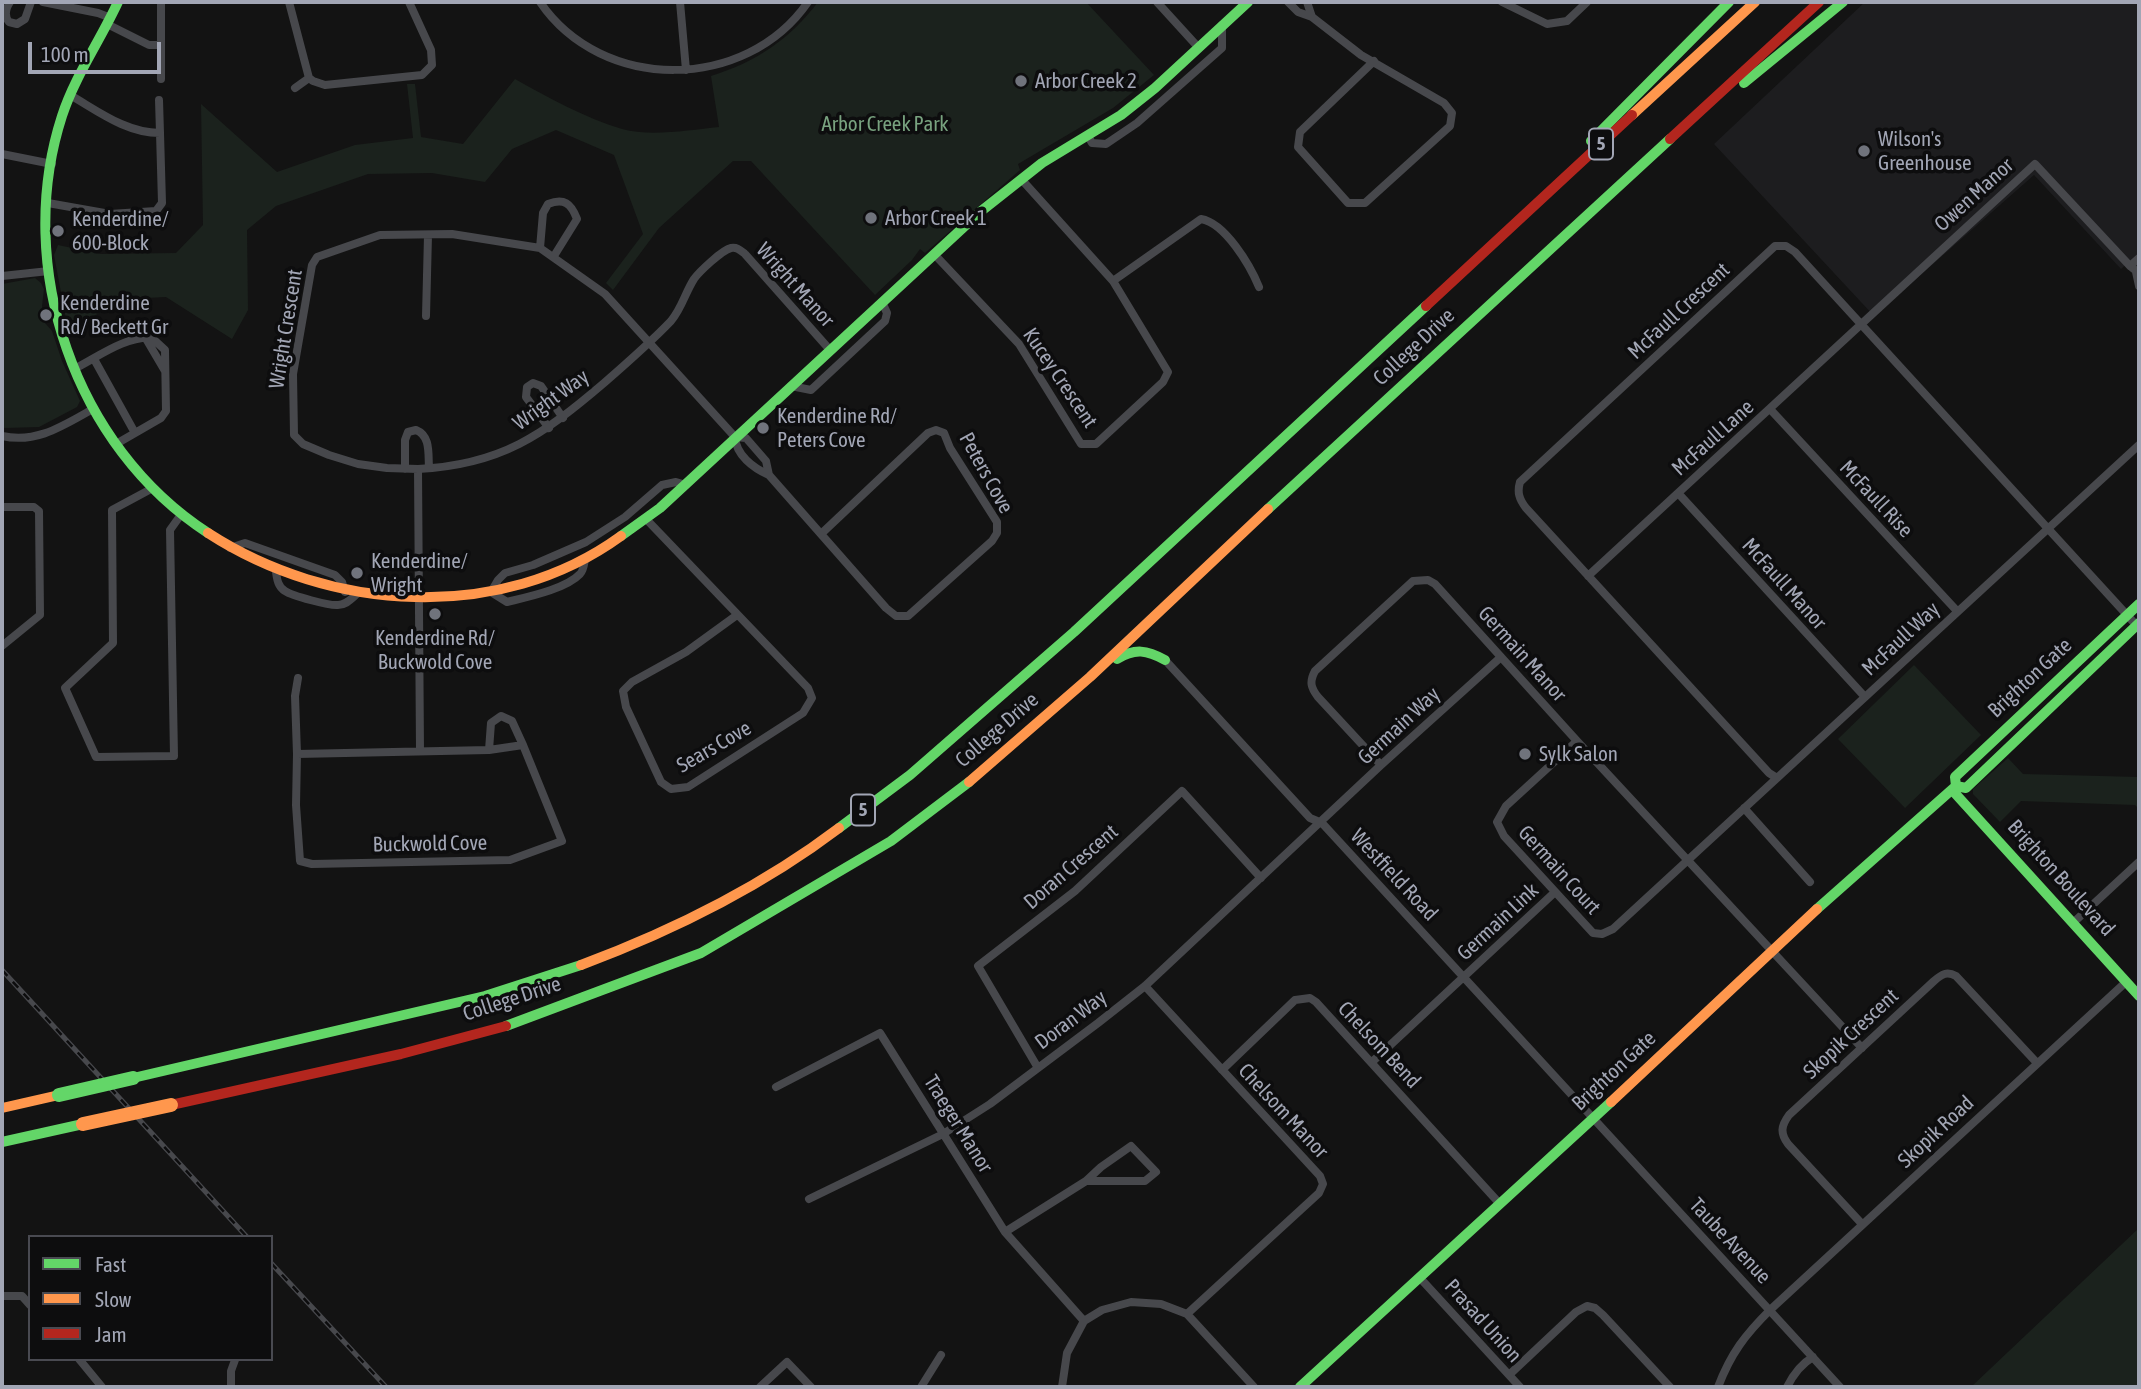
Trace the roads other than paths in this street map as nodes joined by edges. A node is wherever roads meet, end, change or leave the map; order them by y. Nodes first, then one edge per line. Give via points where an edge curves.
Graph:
1 (10, 2) edge
2 (31, 2) edge
3 (43, 2) edge
4 (118, 2) edge
5 (161, 2) edge
6 (289, 2) edge
7 (409, 2) edge
8 (540, 2) edge
9 (680, 2) edge
10 (808, 2) edge
11 (1157, 2) edge
12 (1248, 2) edge
13 (1288, 2) edge
14 (1307, 2) edge
15 (1502, 2) edge
16 (1587, 2) edge
17 (1729, 2) edge
18 (1755, 2) edge
19 (1819, 2) edge
20 (1843, 2) edge
21 (1312, 17) junction
22 (109, 21) junction
23 (1222, 25) junction
24 (161, 45) junction
25 (1198, 47) junction
26 (1374, 61) junction
27 (685, 70) junction
28 (309, 78) junction
29 (161, 79) dead end
30 (295, 88) dead end
31 (70, 95) junction
32 (159, 100) dead end
33 (160, 132) junction
34 (1088, 136) junction
35 (2, 154) edge
36 (52, 164) junction
37 (1629, 176) junction
38 (1021, 180) junction
39 (48, 203) junction
40 (428, 235) junction
41 (540, 248) junction
42 (936, 255) junction
43 (554, 256) junction
44 (2139, 258) edge
45 (2135, 270) edge
46 (49, 271) junction
47 (2, 276) edge
48 (1114, 281) junction
49 (1447, 286) junction
50 (2139, 286) edge
51 (1259, 287) dead end
52 (882, 302) junction
53 (426, 316) dead end
54 (1860, 324) junction
55 (651, 342) junction
56 (830, 350) junction
57 (94, 359) junction
58 (74, 369) junction
59 (791, 386) junction
60 (93, 409) junction
61 (1770, 409) junction
62 (563, 418) junction
63 (549, 428) junction
64 (135, 433) junction
65 (2, 436) edge
66 (735, 437) junction
67 (116, 444) junction
68 (2139, 444) edge
69 (429, 468) junction
70 (405, 469) junction
71 (418, 469) junction
72 (769, 475) junction
73 (685, 485) junction
74 (151, 489) junction
75 (1678, 493) junction
76 (2, 507) edge
77 (180, 516) junction
78 (647, 520) junction
79 (2048, 529) junction
80 (821, 534) junction
81 (230, 548) junction
82 (1588, 576) junction
83 (491, 592) junction
84 (351, 593) junction
85 (420, 599) junction
86 (2139, 604) edge
87 (1956, 611) junction
88 (737, 615) junction
89 (2136, 623) edge
90 (2, 646) edge
91 (1501, 657) junction
92 (1165, 660) joint
93 (1090, 677) junction
94 (298, 678) dead end
95 (1865, 697) junction
96 (1577, 741) junction
97 (523, 745) junction
98 (489, 750) junction
99 (420, 751) junction
100 (297, 754) junction
101 (1381, 765) junction
102 (1777, 778) junction
103 (1954, 788) junction
104 (1744, 808) junction
105 (1322, 823) junction
106 (1688, 860) junction
107 (2139, 862) edge
108 (1261, 878) junction
109 (1810, 883) dead end
110 (1555, 892) junction
111 (2074, 922) junction
112 (1772, 951) junction
113 (1464, 977) junction
114 (2126, 982) junction
115 (1144, 986) junction
116 (2139, 996) edge
117 (1862, 1048) junction
118 (1372, 1062) junction
119 (2037, 1063) junction
120 (1038, 1068) junction
121 (1222, 1070) junction
122 (776, 1087) dead end
123 (2, 1108) edge
124 (1594, 1119) junction
125 (943, 1134) junction
126 (2, 1142) edge
127 (1086, 1181) junction
128 (809, 1199) dead end
129 (1500, 1204) junction
130 (1862, 1224) junction
131 (1006, 1232) junction
132 (1420, 1278) junction
133 (2, 1296) edge
134 (28, 1303) edge
135 (1770, 1310) junction
136 (1187, 1314) junction
137 (1084, 1321) junction
138 (941, 1355) dead end
139 (1813, 1357) junction
140 (81, 1361) edge
141 (234, 1361) edge
142 (1509, 1376) junction
143 (102, 1387) edge
144 (231, 1387) edge
145 (760, 1387) edge
146 (811, 1387) edge
147 (921, 1387) edge
148 (1062, 1387) edge
149 (1254, 1387) edge
150 (1300, 1387) edge
151 (1520, 1387) edge
152 (1670, 1387) edge
153 (1718, 1387) edge
154 (1787, 1387) edge
155 (1840, 1387) edge

1 - 2 street via 7,19 18,24
3 - 22 street via 98,13
4 - 22 main road
5 - 24 street
6 - 28 street
7 - 28 street via 433,57 422,75 326,85
8 - 27 street via 568,33 614,61 639,68
9 - 27 street
10 - 27 street via 791,23 749,54 720,65
11 - 25 street
12 - 23 main road
13 - 21 street
14 - 21 street
15 - 16 street via 1547,24 1567,21
17 - 49 main road
18 - 49 main road, College Drive / 5
19 - 37 main road, College Drive / 5
20 - 37 main road
21 - 26 street
22 - 24 street via 149,45
22 - 31 main road
23 - 25 main road
23 - 34 street via 1222,48 1137,123 1107,144 1092,143
24 - 29 street
25 - 34 main road via 1138,102
26 - 26 street via 1300,132 1298,147 1348,203 1365,204 1450,126 1451,113 1444,103
28 - 30 street
31 - 33 street via 127,127
31 - 36 main road
32 - 33 street
33 - 39 street via 162,204 156,211 110,214
34 - 38 main road
35 - 36 street
36 - 39 main road
37 - 93 main road, College Drive / 5
38 - 42 main road
38 - 48 street, Kucey Crescent
39 - 46 main road
40 - 41 street, Wright Crescent via 452,234
40 - 53 street
40 - 70 street, Wright Crescent via 380,235 317,257 293,374 293,430 299,442 358,464
41 - 43 street, Wright Crescent
41 - 43 street via 548,204 568,202 577,219
42 - 48 street, Kucey Crescent via 1019,344 1081,444 1096,444 1163,382 1168,372
42 - 52 main road
43 - 55 street, Wright Crescent via 605,294
44 - 45 street
45 - 50 street
45 - 54 street, Owen Manor via 2035,164
46 - 47 street
46 - 58 main road via 56,313
48 - 51 street via 1201,219 1211,220 1249,262
49 - 123 main road, College Drive / 5, bridge via 968,726 819,843 755,884 621,950 485,996
52 - 56 main road
52 - 59 street via 885,321 811,390
54 - 61 street, McFaull Lane
54 - 79 street, McFaull Crescent
54 - 82 street, McFaull Crescent via 1795,252 1775,246 1520,482 1521,501
55 - 56 street, Wright Manor via 679,312 695,278 724,251 738,248
55 - 62 street, Wright Way
55 - 66 street, Wright Crescent
56 - 59 main road
57 - 58 street
57 - 64 street
57 - 64 street via 145,337 165,350 166,411
58 - 60 main road
59 - 66 main road
60 - 65 street via 41,435
60 - 67 main road
61 - 75 street, McFaull Lane
61 - 87 street, McFaull Rise
62 - 63 street, Wright Way
62 - 63 street via 541,386 533,383 527,387 526,397
63 - 69 street, Wright Way via 493,456
64 - 67 street
66 - 72 street, Peters Cove via 736,448 756,470
66 - 72 street, Peters Cove via 746,439 766,461
66 - 73 main road
67 - 74 main road
68 - 79 street, McFaull Way
69 - 70 street via 428,440 416,430 408,432 405,440
69 - 71 street, Wright Way
70 - 71 street, Wright Crescent
71 - 85 street
72 - 80 street, Peters Cove
73 - 78 main road
73 - 83 street via 662,485 586,542 505,573
74 - 77 main road
74 - 77 street via 112,510 113,642 65,688 96,757 174,756 170,530
75 - 82 street, McFaull Lane
75 - 95 street, McFaull Manor
76 - 90 street via 39,511 40,615
77 - 81 main road
78 - 83 main road via 585,559 528,583
78 - 88 street, Sears Cove
79 - 87 street, McFaull Way
79 - 89 street, McFaull Crescent
80 - 80 street, Peters Cove via 886,608 896,616 908,616 992,541 997,522 944,433 936,430
81 - 84 main road via 276,572
81 - 84 street via 245,543 335,575
82 - 102 street, McFaull Crescent
83 - 85 main road
84 - 85 main road
85 - 99 street
86 - 89 main road, Brighton Gate
87 - 95 street, McFaull Way
88 - 88 street, Sears Cove via 808,688 812,698 803,713 688,787 671,789 661,782 623,691
89 - 103 main road, Brighton Gate via 1966,788
91 - 96 street, Germain Manor
91 - 101 street, Germain Way
91 - 101 street, Germain Manor via 1435,584 1413,581 1311,678 1318,698
92 - 93 main road via 1135,649
92 - 105 street, Westfield Road via 1310,818
93 - 126 main road, College Drive / 5, bridge via 978,776 891,841 701,953 503,1027
94 - 100 street, Buckwold Cove
95 - 102 street, McFaull Way
96 - 106 street, Germain Manor
96 - 110 street, Germain Court via 1506,806 1497,822 1504,836
97 - 98 street
97 - 98 street, Buckwold Cove via 512,722 501,716 491,723
97 - 100 street, Buckwold Cove via 562,841 510,860 300,861
98 - 99 street
99 - 100 street
101 - 105 street, Germain Way
102 - 104 street, McFaull Way
103 - 111 main road, Brighton Boulevard
103 - 112 main road, Brighton Gate
104 - 106 street, McFaull Way
104 - 109 street
105 - 108 street, Doran Way
105 - 113 street, Westfield Road
106 - 110 street, Germain Court via 1602,934 1593,933
106 - 112 street, Germain Manor
107 - 111 street
108 - 115 street, Doran Way
108 - 120 street, Doran Crescent via 1182,791 1075,891 978,966
110 - 113 street, Germain Link
111 - 114 main road, Brighton Boulevard
112 - 117 street, Germain Manor
112 - 124 main road, Brighton Gate
113 - 118 street, Germain Link
113 - 124 street, Westfield Road
114 - 116 main road, Brighton Boulevard
114 - 119 street, Skopik Road
115 - 120 street, Doran Way
115 - 121 street, Chelsom Manor
117 - 119 street, Skopik Crescent via 1934,981 1950,972
117 - 130 street, Skopik Crescent via 1789,1115 1782,1132 1787,1144
118 - 121 street, Chelsom Bend via 1316,1002 1301,998
118 - 129 street, Chelsom Bend
119 - 130 street, Skopik Road
120 - 125 street, Doran Way
121 - 136 street, Chelsom Manor via 1323,1184 1319,1194
122 - 125 street, Traeger Manor via 880,1033
124 - 129 main road, Brighton Gate
124 - 135 street, Taube Avenue
125 - 128 street, Doran Way
125 - 131 street, Traeger Manor
127 - 127 street via 1145,1181 1156,1172 1131,1146
127 - 131 street
129 - 132 main road, Brighton Gate
130 - 135 street, Skopik Road
131 - 137 street, Traeger Manor
132 - 142 street, Prasad Union
132 - 150 main road, Brighton Gate
133 - 134 street via 22,1296
135 - 139 street, Taube Avenue
135 - 153 street via 1728,1361
136 - 137 street via 1161,1304 1131,1303 1102,1310
136 - 149 street
137 - 148 street via 1067,1353
138 - 147 street
139 - 154 street
139 - 155 street, Taube Avenue
140 - 143 street
141 - 144 street
142 - 151 street, Prasad Union
142 - 152 street via 1587,1306 1595,1308
145 - 146 street via 787,1362

